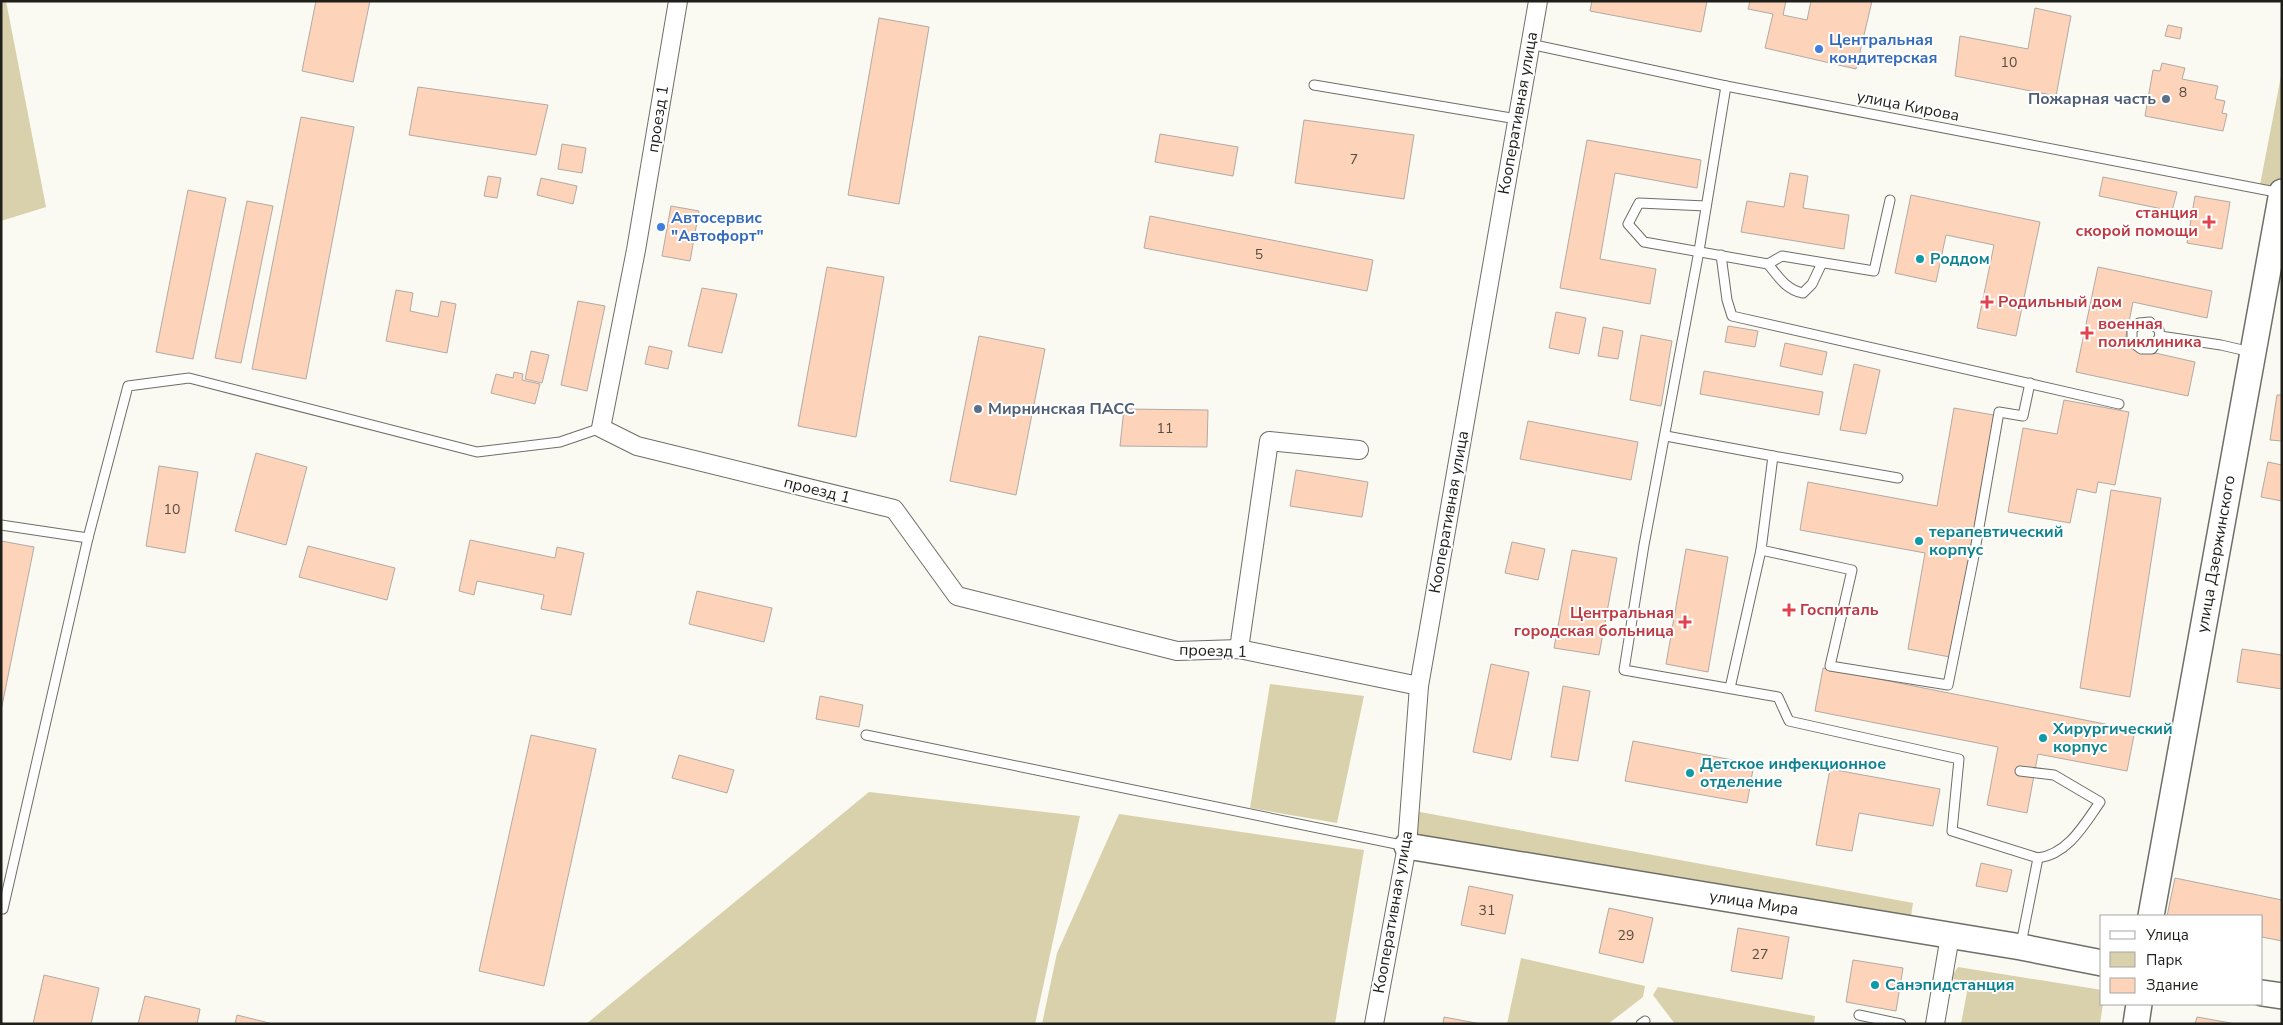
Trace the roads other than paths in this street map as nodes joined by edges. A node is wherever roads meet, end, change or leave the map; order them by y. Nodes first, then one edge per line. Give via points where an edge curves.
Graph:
1 (678, 1) edge
2 (1538, 1) edge
3 (1530, 44) junction
4 (1314, 85) dead end
5 (1726, 86) junction
6 (1517, 119) junction
7 (2282, 193) edge
8 (1890, 200) dead end
9 (1706, 206) junction
10 (1699, 251) junction
11 (1721, 254) junction
12 (1822, 263) junction
13 (1768, 264) junction
14 (2160, 336) dead end
15 (2251, 352) junction
16 (2030, 383) junction
17 (2119, 404) dead end
18 (601, 428) junction
19 (1666, 436) junction
20 (1359, 450) dead end
21 (1773, 456) junction
22 (1898, 478) dead end
23 (1, 525) edge
24 (88, 538) junction
25 (1761, 550) junction
26 (1239, 650) junction
27 (1419, 686) junction
28 (1730, 688) junction
29 (866, 735) dead end
30 (2020, 771) dead end
31 (1407, 846) junction
32 (2038, 858) junction
33 (3, 909) dead end
34 (2151, 915) edge
35 (1950, 936) junction
36 (2021, 947) junction
37 (2100, 963) edge
38 (2263, 993) edge
39 (2282, 996) edge
40 (2139, 1005) edge
41 (1859, 1015) dead end
42 (1374, 1024) edge
43 (1901, 1024) edge
44 (1936, 1024) edge
45 (2136, 1024) edge

1 - 18 street, проезд 1 via 636,250
2 - 3 street, Кооперативная улица
3 - 5 lane, улица Кирова
3 - 6 street, Кооперативная улица
4 - 6 lane
5 - 7 lane, улица Кирова
5 - 9 lane
6 - 27 street, Кооперативная улица
7 - 15 street, улица Дзержинского
8 - 12 lane via 1874,271
9 - 10 lane
9 - 10 lane via 1639,203 1628,224 1644,242
10 - 11 lane
10 - 19 lane
11 - 13 lane
11 - 16 lane via 1732,316
12 - 13 lane via 1782,256
12 - 13 lane via 1812,284 1803,293 1786,286
14 - 15 lane
15 - 34 street, улица Дзержинского
16 - 17 lane
16 - 25 lane via 2023,416 1999,412 1948,686 1830,666 1852,570
18 - 24 lane via 560,442 477,452 189,378 128,386
18 - 26 street, проезд 1 via 637,446 894,509 957,596 1177,650
19 - 21 lane
19 - 28 lane via 1624,670
20 - 26 street via 1270,441
21 - 22 lane
21 - 25 lane
23 - 24 lane
24 - 33 lane
25 - 28 lane
26 - 27 street, проезд 1
27 - 31 street, Кооперативная улица
28 - 32 lane via 1778,697 1790,721 1959,759 1952,831
29 - 31 lane
30 - 32 lane via 2054,775 2100,802 2076,836 2052,856
31 - 35 street, улица Мира
31 - 42 street, Кооперативная улица
32 - 36 lane
35 - 36 street, улица Мира
35 - 44 street
36 - 37 street, улица Мира
38 - 39 street
40 - 45 street
41 - 43 lane

